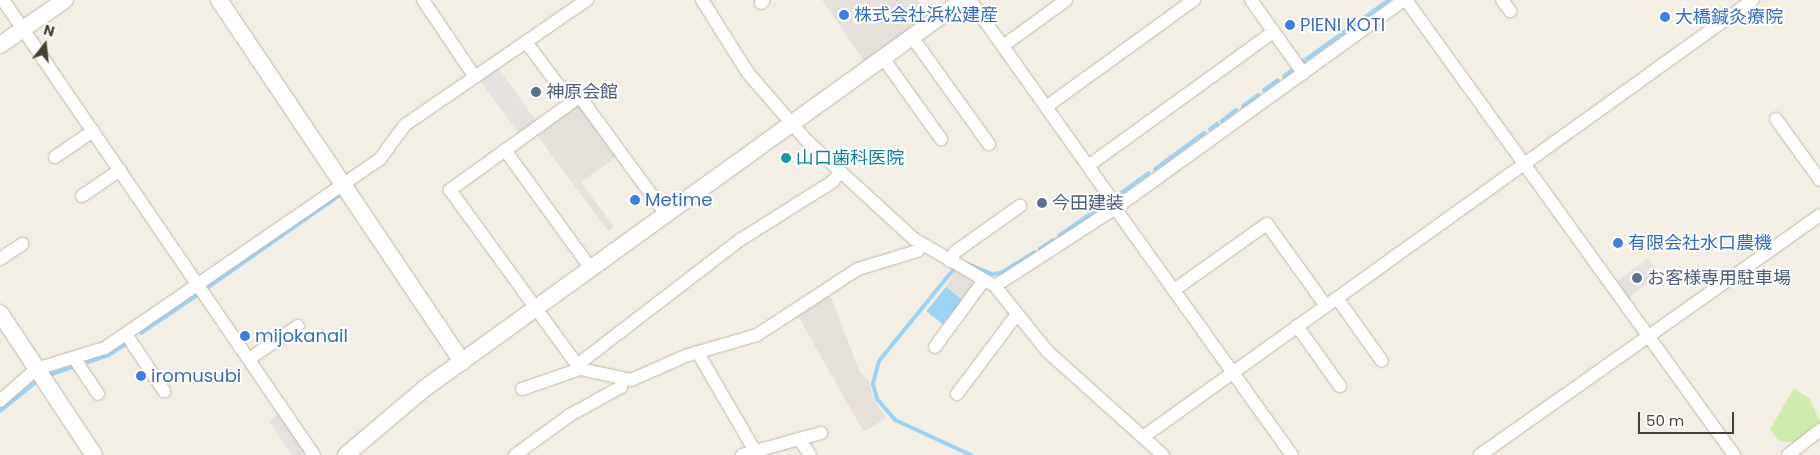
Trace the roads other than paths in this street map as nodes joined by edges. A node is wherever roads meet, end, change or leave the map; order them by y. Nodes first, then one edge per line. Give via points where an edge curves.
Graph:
1 (3, 0) edge
2 (65, 0) edge
3 (219, 0) edge
4 (423, 0) edge
5 (587, 0) edge
6 (702, 0) edge
7 (963, 0) edge
8 (970, 0) edge
9 (1066, 0) edge
10 (1194, 0) edge
11 (1251, 0) edge
12 (1405, 0) edge
13 (1502, 0) edge
14 (1753, 0) edge
15 (1510, 12) dead end
16 (23, 29) junction
17 (1273, 32) junction
18 (912, 37) junction
19 (526, 42) junction
20 (0, 45) edge
21 (1003, 46) junction
22 (883, 58) junction
23 (1303, 73) junction
24 (475, 77) junction
25 (578, 98) junction
26 (1046, 107) junction
27 (1776, 119) dead end
28 (792, 124) junction
29 (93, 131) junction
30 (941, 139) dead end
31 (989, 144) dead end
32 (505, 150) junction
33 (55, 156) dead end
34 (1522, 165) junction
35 (1088, 166) junction
36 (120, 170) junction
37 (841, 172) junction
38 (1820, 180) edge
39 (343, 184) junction
40 (82, 196) dead end
41 (1020, 206) dead end
42 (1116, 207) junction
43 (1820, 214) edge
44 (666, 215) junction
45 (22, 244) dead end
46 (923, 245) junction
47 (0, 259) edge
48 (950, 261) junction
49 (591, 269) junction
50 (990, 283) junction
51 (198, 285) junction
52 (1174, 290) junction
53 (1337, 298) junction
54 (1326, 306) junction
55 (536, 308) junction
56 (0, 314) edge
57 (1017, 314) junction
58 (298, 326) dead end
59 (1297, 326) junction
60 (126, 334) junction
61 (1646, 335) junction
62 (935, 347) dead end
63 (698, 353) junction
64 (74, 358) junction
65 (249, 360) junction
66 (462, 362) junction
67 (1382, 362) dead end
68 (579, 367) junction
69 (36, 369) junction
70 (1233, 372) junction
71 (623, 379) junction
72 (1340, 386) dead end
73 (522, 389) dead end
74 (164, 391) dead end
75 (98, 394) dead end
76 (957, 394) dead end
77 (0, 401) edge
78 (1820, 430) edge
79 (822, 433) dead end
80 (1143, 437) junction
81 (799, 439) junction
82 (750, 454) edge
83 (94, 455) edge
84 (314, 455) edge
85 (346, 455) edge
86 (514, 455) edge
87 (810, 455) edge
88 (1163, 455) edge
89 (1292, 455) edge
90 (1480, 455) edge
91 (1734, 455) edge
92 (1788, 455) edge

1 - 16 street
2 - 16 street
3 - 39 street
4 - 24 street
5 - 19 street
6 - 28 street via 748,73
7 - 18 street
8 - 21 street
9 - 21 street
10 - 26 street
11 - 17 street
12 - 23 street
12 - 34 street
13 - 15 street
14 - 34 street
16 - 20 street
16 - 29 street
17 - 23 street
17 - 35 street
18 - 22 street
18 - 31 street
19 - 24 street
19 - 25 street via 559,86
21 - 26 street
22 - 28 street
22 - 30 street
23 - 42 street
24 - 39 street via 405,125 380,159
25 - 32 street
25 - 44 street
26 - 35 street
27 - 38 street
28 - 37 street
28 - 44 street
29 - 33 street
29 - 36 street
32 - 49 street
32 - 55 street via 450,190
34 - 53 street
34 - 61 street
35 - 42 street
36 - 40 street
36 - 51 street
37 - 46 street
37 - 68 street via 832,182 740,240
39 - 51 street
39 - 66 street
41 - 48 street via 955,252
42 - 50 street
42 - 52 street
43 - 61 street
44 - 49 street
45 - 47 street
46 - 48 street
46 - 63 street via 917,251 858,269 757,335
48 - 50 street
49 - 55 street
50 - 57 street
50 - 62 street
51 - 60 street
51 - 65 street
52 - 54 street via 1267,224
52 - 70 street
53 - 54 street
53 - 67 street
54 - 59 street
55 - 66 street
55 - 68 street
56 - 69 street
57 - 76 street
57 - 80 street via 1047,351
58 - 65 street
59 - 70 street
59 - 72 street
60 - 64 street via 105,348
60 - 74 street
61 - 90 street
61 - 91 street
63 - 71 street via 631,380
63 - 82 street
64 - 69 street
64 - 75 street
65 - 84 street
66 - 85 street via 415,396
68 - 71 street
68 - 73 street
69 - 77 street
69 - 83 street
70 - 80 street
70 - 89 street
71 - 86 street via 621,387 570,415
78 - 92 street
79 - 81 street
80 - 88 street
81 - 82 street
81 - 87 street

